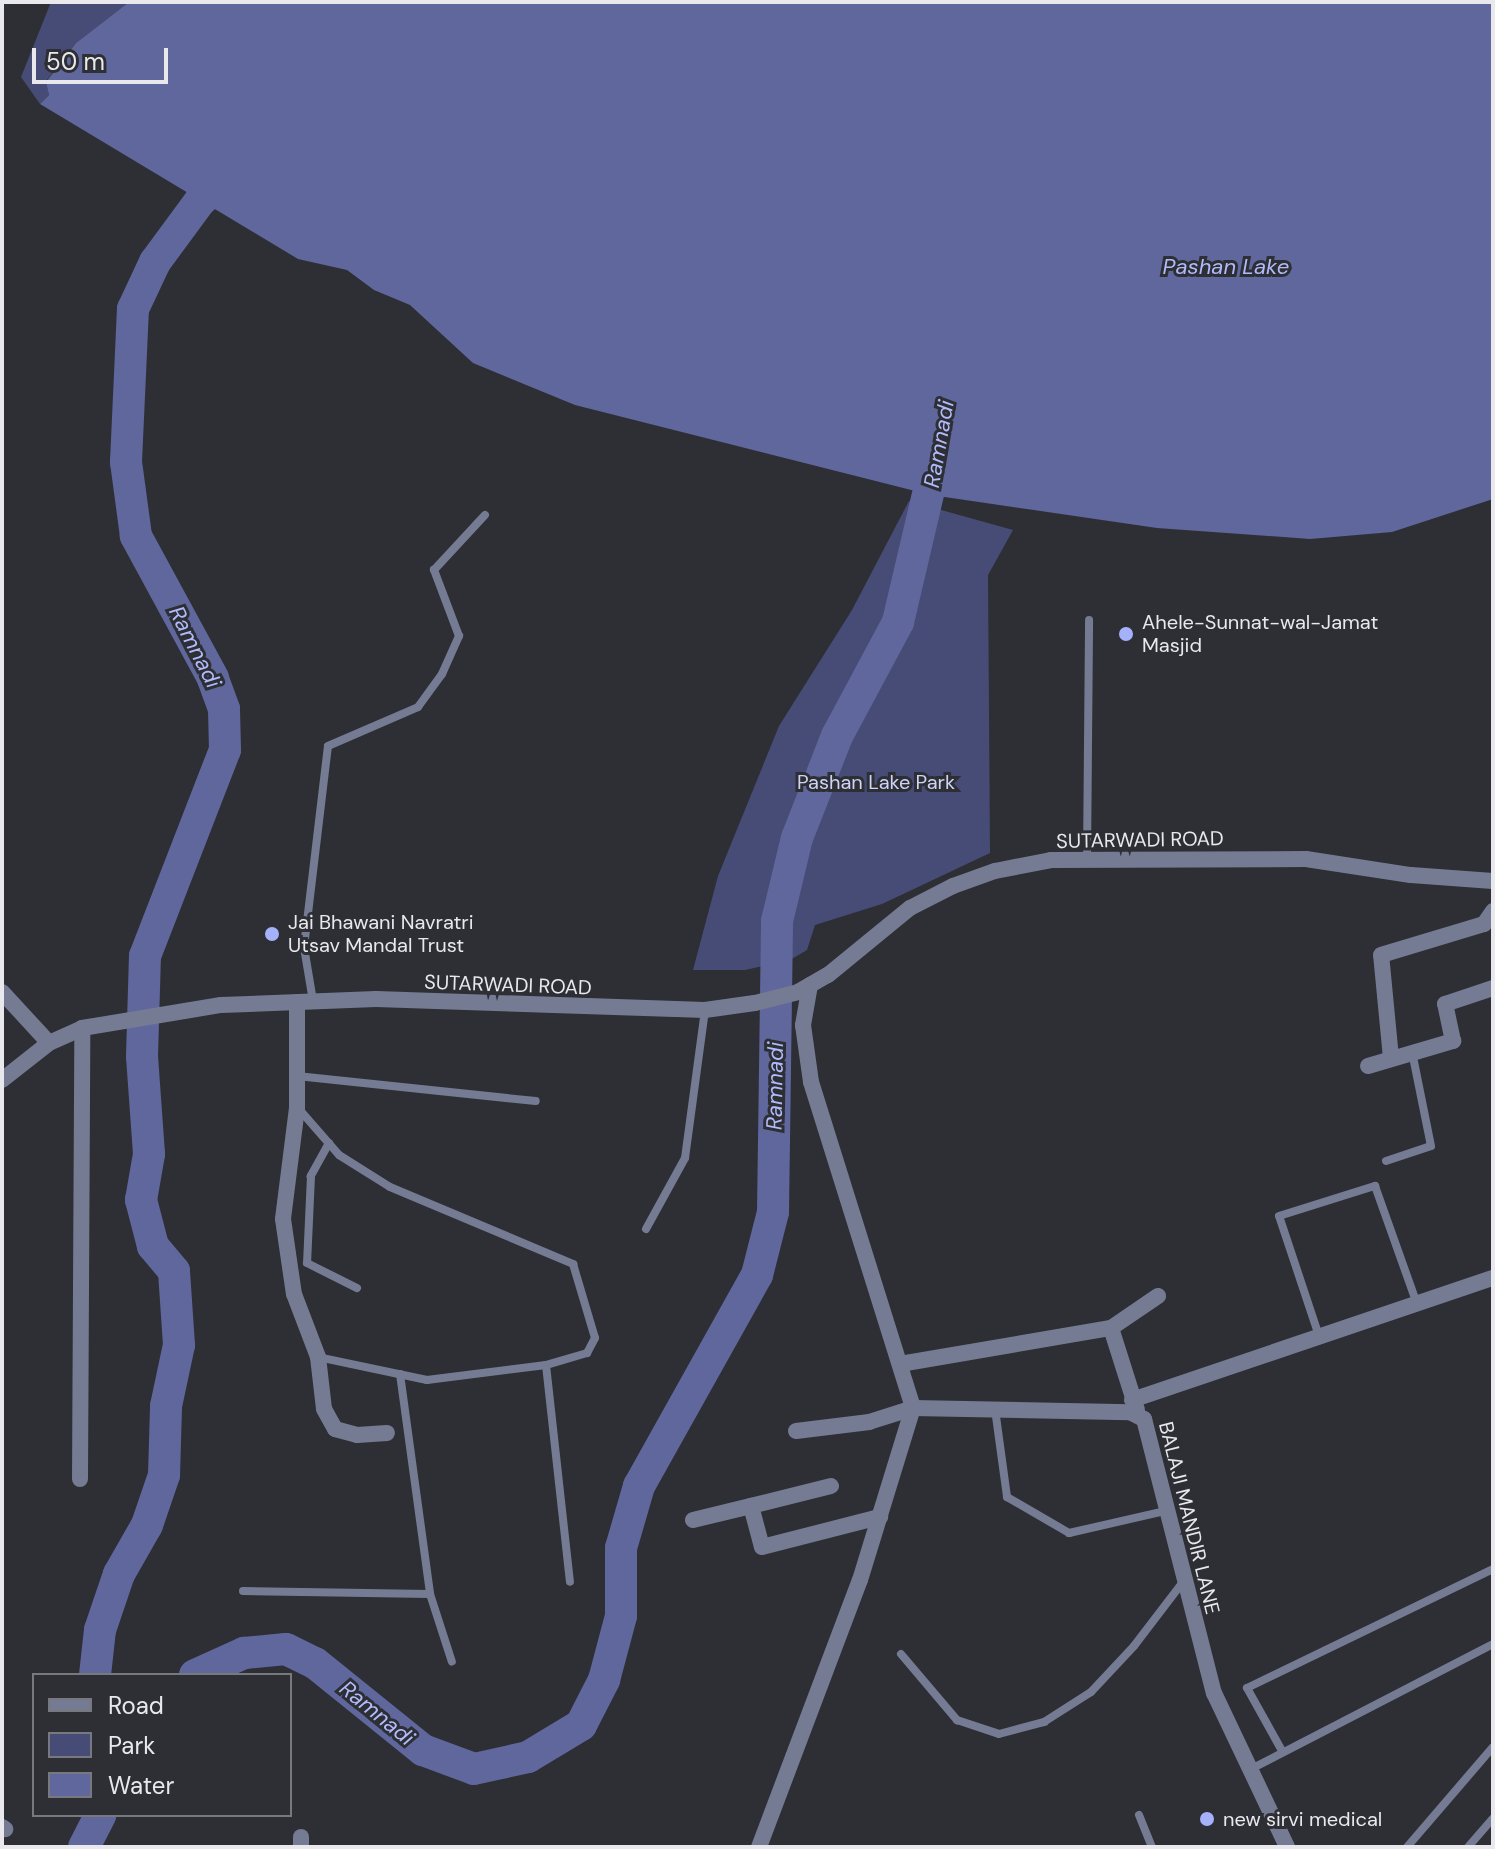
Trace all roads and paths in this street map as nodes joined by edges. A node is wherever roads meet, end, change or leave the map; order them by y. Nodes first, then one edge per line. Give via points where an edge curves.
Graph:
1 (485, 515) dead end
2 (1089, 620) dead end
3 (1087, 860) junction
4 (1493, 881) edge
5 (1493, 911) edge
6 (1493, 988) edge
7 (804, 989) junction
8 (2, 992) edge
9 (305, 1001) junction
10 (705, 1010) junction
11 (82, 1028) junction
12 (49, 1043) junction
13 (1412, 1052) junction
14 (1391, 1058) junction
15 (1368, 1066) dead end
16 (297, 1076) junction
17 (2, 1080) edge
18 (536, 1101) dead end
19 (297, 1108) junction
20 (329, 1143) junction
21 (1386, 1161) dead end
22 (646, 1229) dead end
23 (1493, 1278) edge
24 (357, 1288) dead end
25 (1158, 1296) dead end
26 (1417, 1304) junction
27 (1111, 1328) junction
28 (1319, 1337) junction
29 (318, 1357) junction
30 (900, 1364) junction
31 (546, 1365) junction
32 (400, 1374) junction
33 (1136, 1407) junction
34 (913, 1408) junction
35 (995, 1409) junction
36 (796, 1431) dead end
37 (387, 1433) dead end
38 (80, 1479) dead end
39 (831, 1486) dead end
40 (751, 1506) junction
41 (1165, 1511) junction
42 (880, 1517) junction
43 (693, 1520) dead end
44 (1493, 1569) edge
45 (570, 1582) dead end
46 (1184, 1582) junction
47 (243, 1591) dead end
48 (430, 1594) junction
49 (1493, 1644) edge
50 (901, 1654) dead end
51 (452, 1662) dead end
52 (1493, 1747) edge
53 (1281, 1749) junction
54 (1249, 1770) junction
55 (1139, 1815) dead end
56 (1493, 1818) edge
57 (759, 1847) edge
58 (1152, 1847) edge
59 (1287, 1847) edge
60 (1407, 1847) edge
61 (1468, 1847) edge

1 - 9 lane via 434,570 459,636 442,674 418,707 328,746 304,947
2 - 3 lane
3 - 4 street, SUTARWADI ROAD via 1306,859
3 - 7 street, SUTARWADI ROAD via 1009,868 953,886 910,908
5 - 14 street via 1484,924 1381,955
6 - 13 street via 1445,1004 1453,1041
7 - 10 street, SUTARWADI ROAD
7 - 30 street via 811,1082
8 - 12 street
9 - 10 street, SUTARWADI ROAD
9 - 11 street, SUTARWADI ROAD via 221,1005
9 - 16 street
10 - 22 lane via 685,1158
11 - 12 street
11 - 38 street
12 - 17 street
13 - 14 street
13 - 21 lane via 1431,1146
14 - 15 street
16 - 18 lane
16 - 19 street
19 - 20 lane
19 - 29 street via 283,1219 294,1294
20 - 24 lane via 311,1176 307,1263
20 - 31 lane via 390,1187 573,1264 593,1346
23 - 26 street
25 - 27 street
26 - 28 street
26 - 28 lane via 1375,1186 1279,1216
27 - 30 street
27 - 33 street
28 - 33 street
29 - 32 lane
29 - 37 street via 324,1409 335,1429 357,1435
30 - 34 street
31 - 32 lane via 427,1380
31 - 45 lane
32 - 48 lane
33 - 35 street, BALAJI MANDIR LANE
33 - 41 street, BALAJI MANDIR LANE via 1151,1433
34 - 35 street, BALAJI MANDIR LANE
34 - 36 street, BALAJI MANDIR LANE via 869,1422
34 - 42 street
35 - 41 lane via 1007,1497 1069,1533
39 - 40 street
40 - 42 street via 762,1547
40 - 43 street
41 - 46 street, BALAJI MANDIR LANE
42 - 57 street
44 - 53 lane via 1247,1688
46 - 50 lane via 1091,1692 1044,1722 999,1734 957,1720
46 - 54 street, BALAJI MANDIR LANE via 1214,1693
47 - 48 lane
48 - 51 lane
49 - 53 lane
52 - 60 lane
53 - 54 lane
54 - 59 street, BALAJI MANDIR LANE
55 - 58 lane
56 - 61 lane

